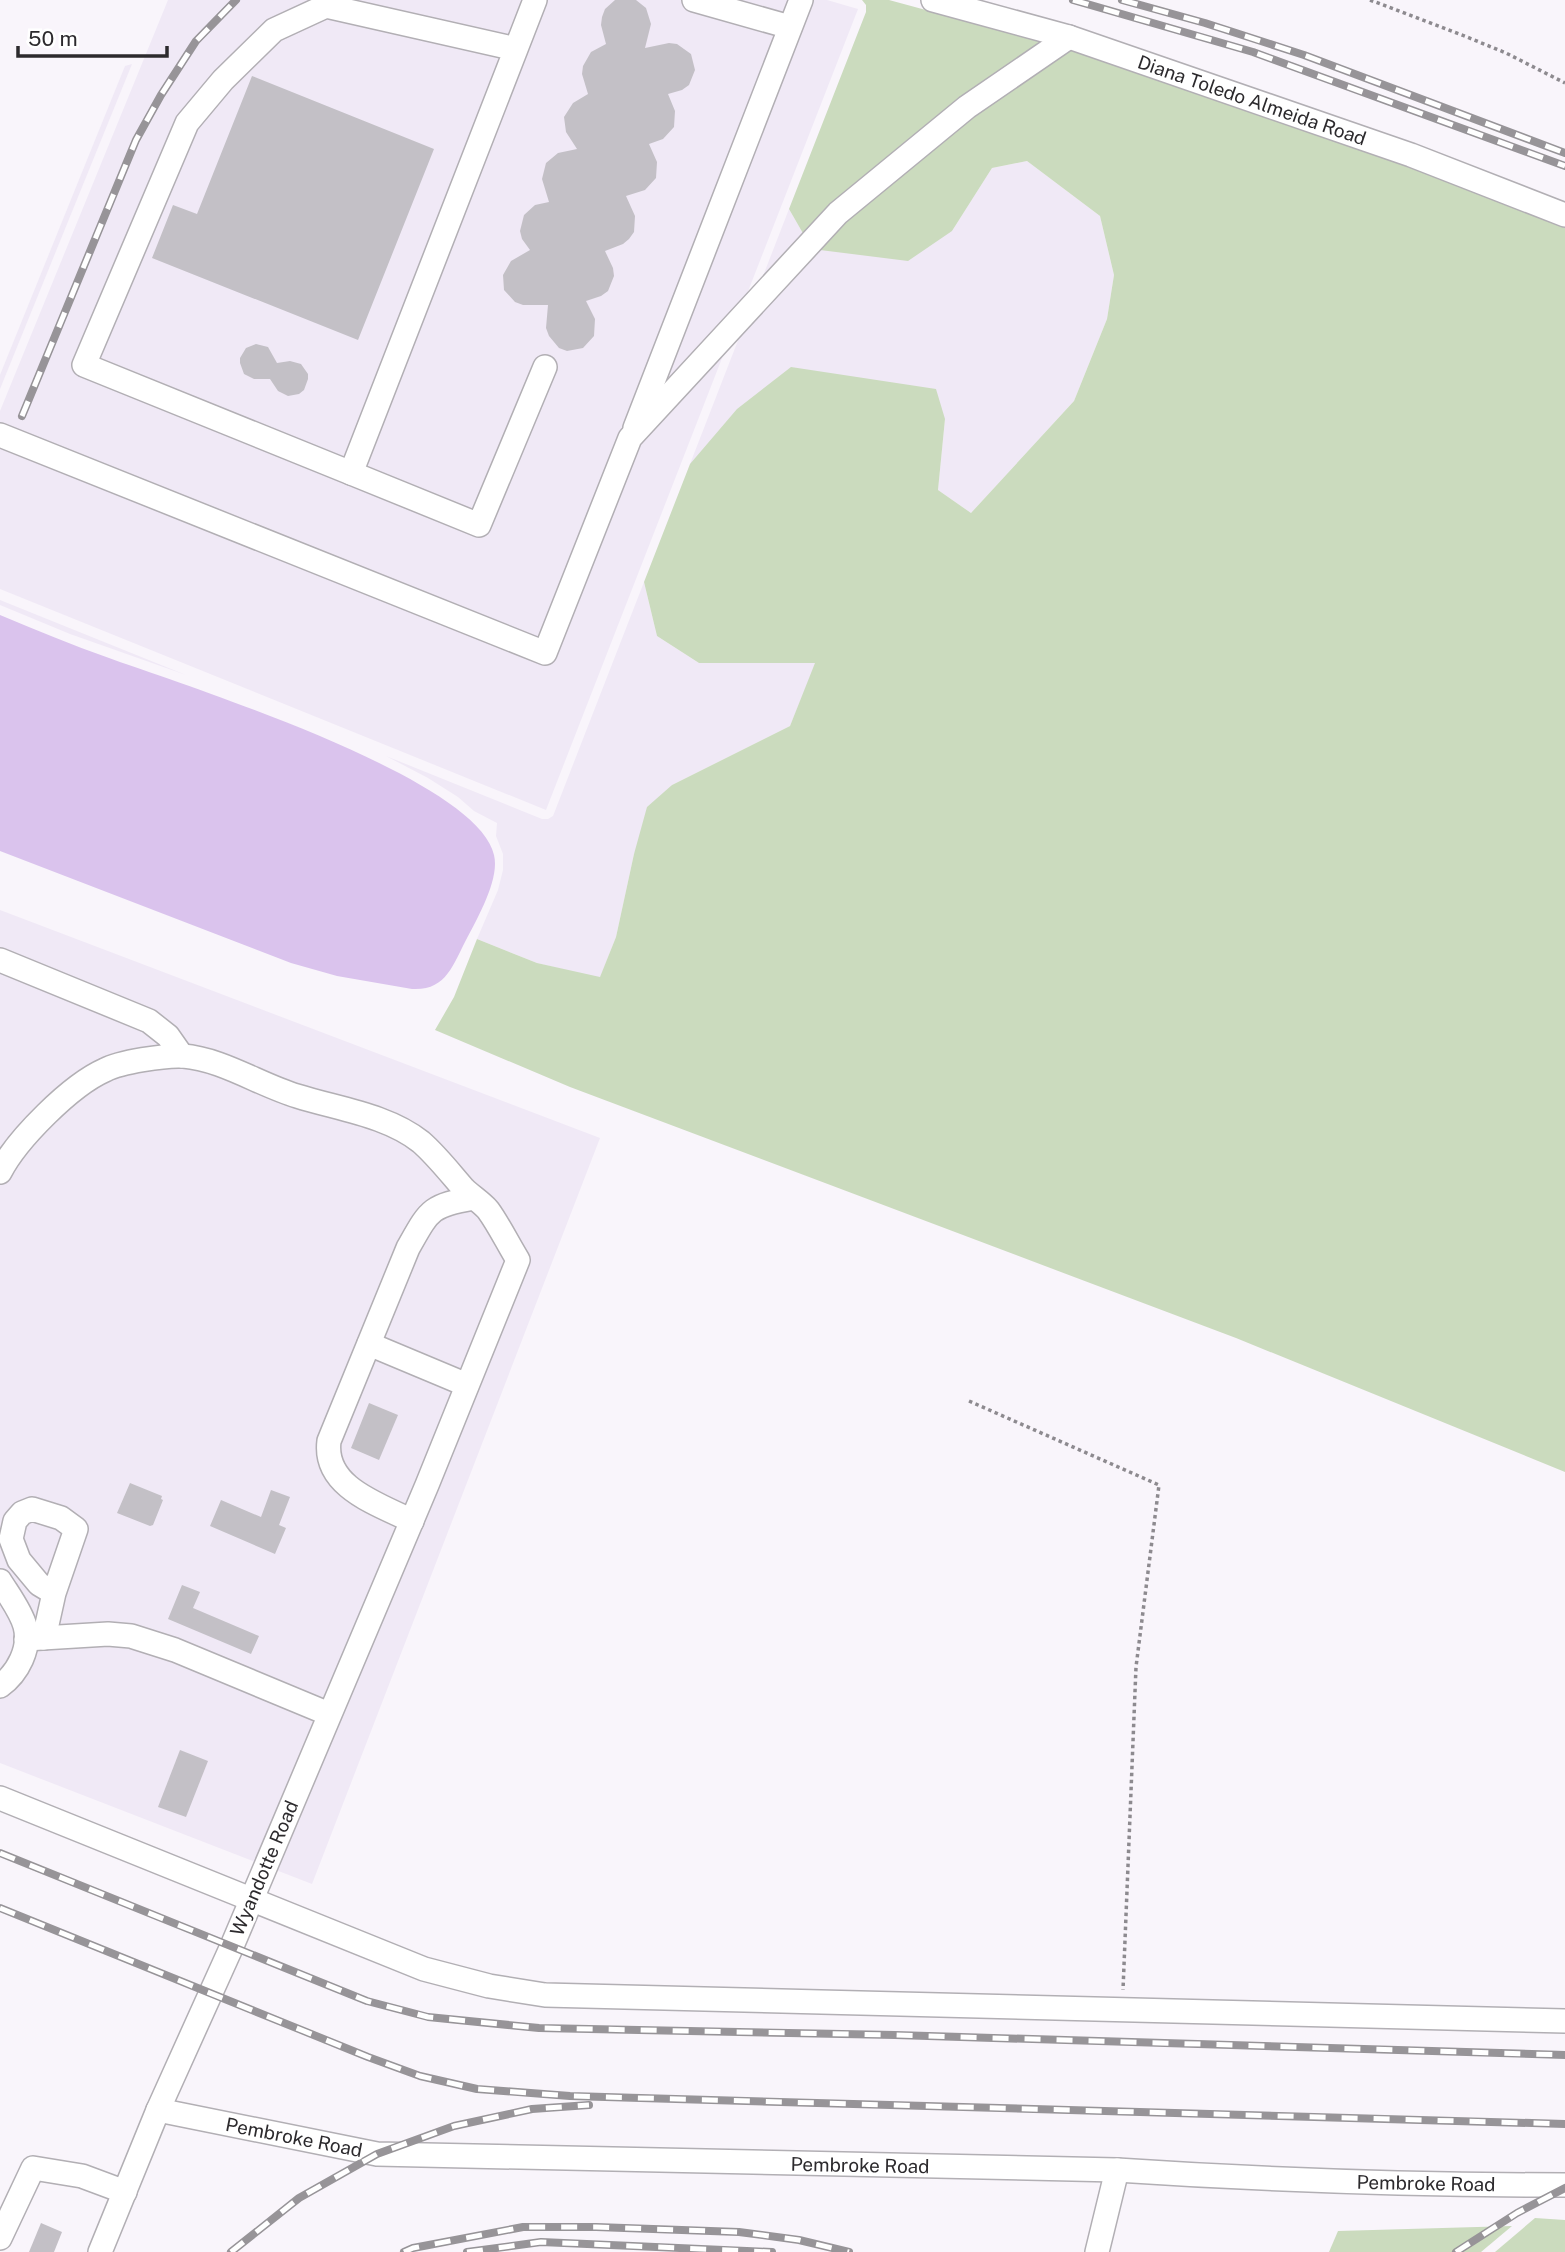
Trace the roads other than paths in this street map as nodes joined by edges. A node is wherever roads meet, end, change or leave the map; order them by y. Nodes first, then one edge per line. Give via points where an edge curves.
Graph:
1 (535, 0) edge
2 (694, 0) edge
3 (801, 0) edge
4 (933, 0) edge
5 (790, 27) junction
6 (1069, 37) junction
7 (516, 49) junction
8 (1565, 215) edge
9 (545, 367) dead end
10 (0, 435) edge
11 (631, 438) junction
12 (351, 473) junction
13 (0, 960) edge
14 (183, 1056) junction
15 (0, 1172) edge
16 (474, 1198) junction
17 (369, 1344) junction
18 (467, 1385) junction
19 (412, 1521) junction
20 (0, 1581) edge
21 (54, 1593) dead end
22 (35, 1638) junction
23 (0, 1686) edge
24 (329, 1714) junction
25 (0, 1798) edge
26 (252, 1898) junction
27 (1565, 2021) edge
28 (158, 2110) junction
29 (1116, 2171) junction
30 (1565, 2185) edge
31 (125, 2192) junction
32 (0, 2238) edge
33 (100, 2252) edge
34 (1097, 2252) edge

1 - 7 street
2 - 5 street
3 - 5 street
4 - 6 street, Diana Toledo Almeida Road
5 - 11 street
6 - 8 street, Diana Toledo Almeida Road via 1411,155
6 - 11 street via 967,107 838,213
7 - 12 street
7 - 12 street via 326,6 274,30 187,123 85,365
9 - 12 street via 479,525
10 - 11 street via 545,653
13 - 14 street via 149,1021
14 - 15 street via 107,1069 80,1084 33,1128
14 - 16 street via 393,1126 419,1140
16 - 17 street via 444,1203 421,1225
16 - 18 street, Wyandotte Road via 487,1209 517,1260
17 - 18 street
17 - 19 street via 327,1454 340,1479
18 - 19 street, Wyandotte Road
19 - 24 street, Wyandotte Road
20 - 22 street
21 - 22 street
22 - 23 street via 10,1679
22 - 24 street via 131,1636
24 - 26 street, Wyandotte Road
25 - 26 street
26 - 27 street via 424,1969 545,1995
26 - 28 street, Wyandotte Road
28 - 29 street, Pembroke Road via 377,2154
28 - 31 street, Wyandotte Road
29 - 30 street, Pembroke Road
29 - 34 street
31 - 32 street via 82,2176 33,2168
31 - 33 street, Wyandotte Road

